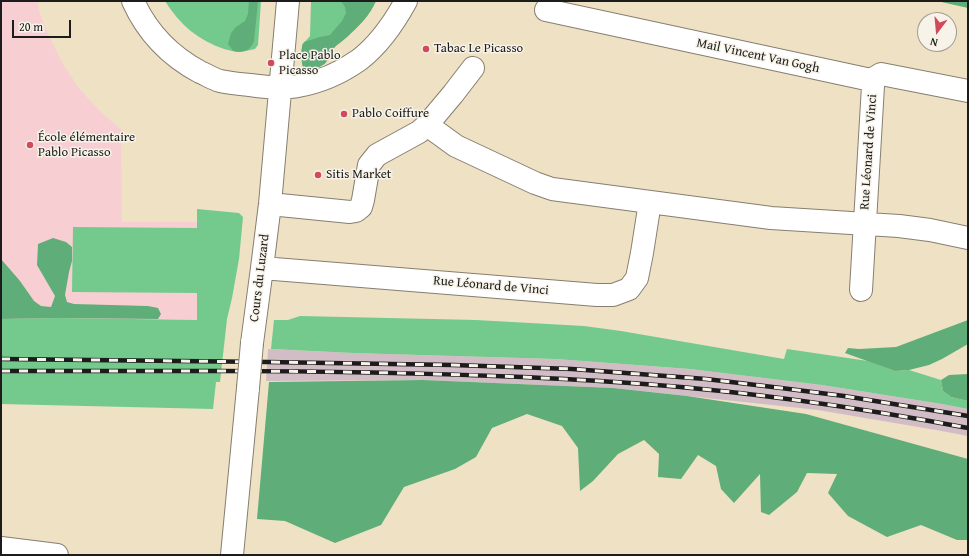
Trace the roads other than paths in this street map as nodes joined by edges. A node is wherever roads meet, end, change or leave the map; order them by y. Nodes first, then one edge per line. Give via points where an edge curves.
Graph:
1 (133, 1) edge
2 (288, 1) edge
3 (406, 1) edge
4 (546, 10) dead end
5 (473, 68) dead end
6 (871, 80) junction
7 (281, 87) junction
8 (968, 91) edge
9 (427, 125) junction
10 (650, 202) junction
11 (270, 204) junction
12 (864, 225) junction
13 (968, 238) edge
14 (262, 268) junction
15 (861, 290) dead end
16 (1, 548) edge
17 (57, 555) edge
18 (232, 555) edge

1 - 7 street via 153,35 188,65 220,81
2 - 7 street, Cours du Luzard
3 - 7 street via 379,42 359,60 313,83
4 - 6 street, Mail Vincent Van Gogh
5 - 9 street
6 - 8 street, Mail Vincent Van Gogh via 881,74
6 - 12 street, Rue Léonard de Vinci via 873,86
7 - 11 street, Cours du Luzard
9 - 10 street, Rue Léonard de Vinci via 456,146 552,189
9 - 11 street via 419,132 377,154 369,165 363,200 361,207 356,211
10 - 12 street, Rue Léonard de Vinci via 771,218
10 - 14 street, Rue Léonard de Vinci via 637,278 629,289 613,295
11 - 14 street, Cours du Luzard
12 - 13 street, Rue Léonard de Vinci via 899,226
12 - 15 street, Rue Léonard de Vinci
14 - 18 street, Cours du Luzard, bridge via 252,343
16 - 17 street

